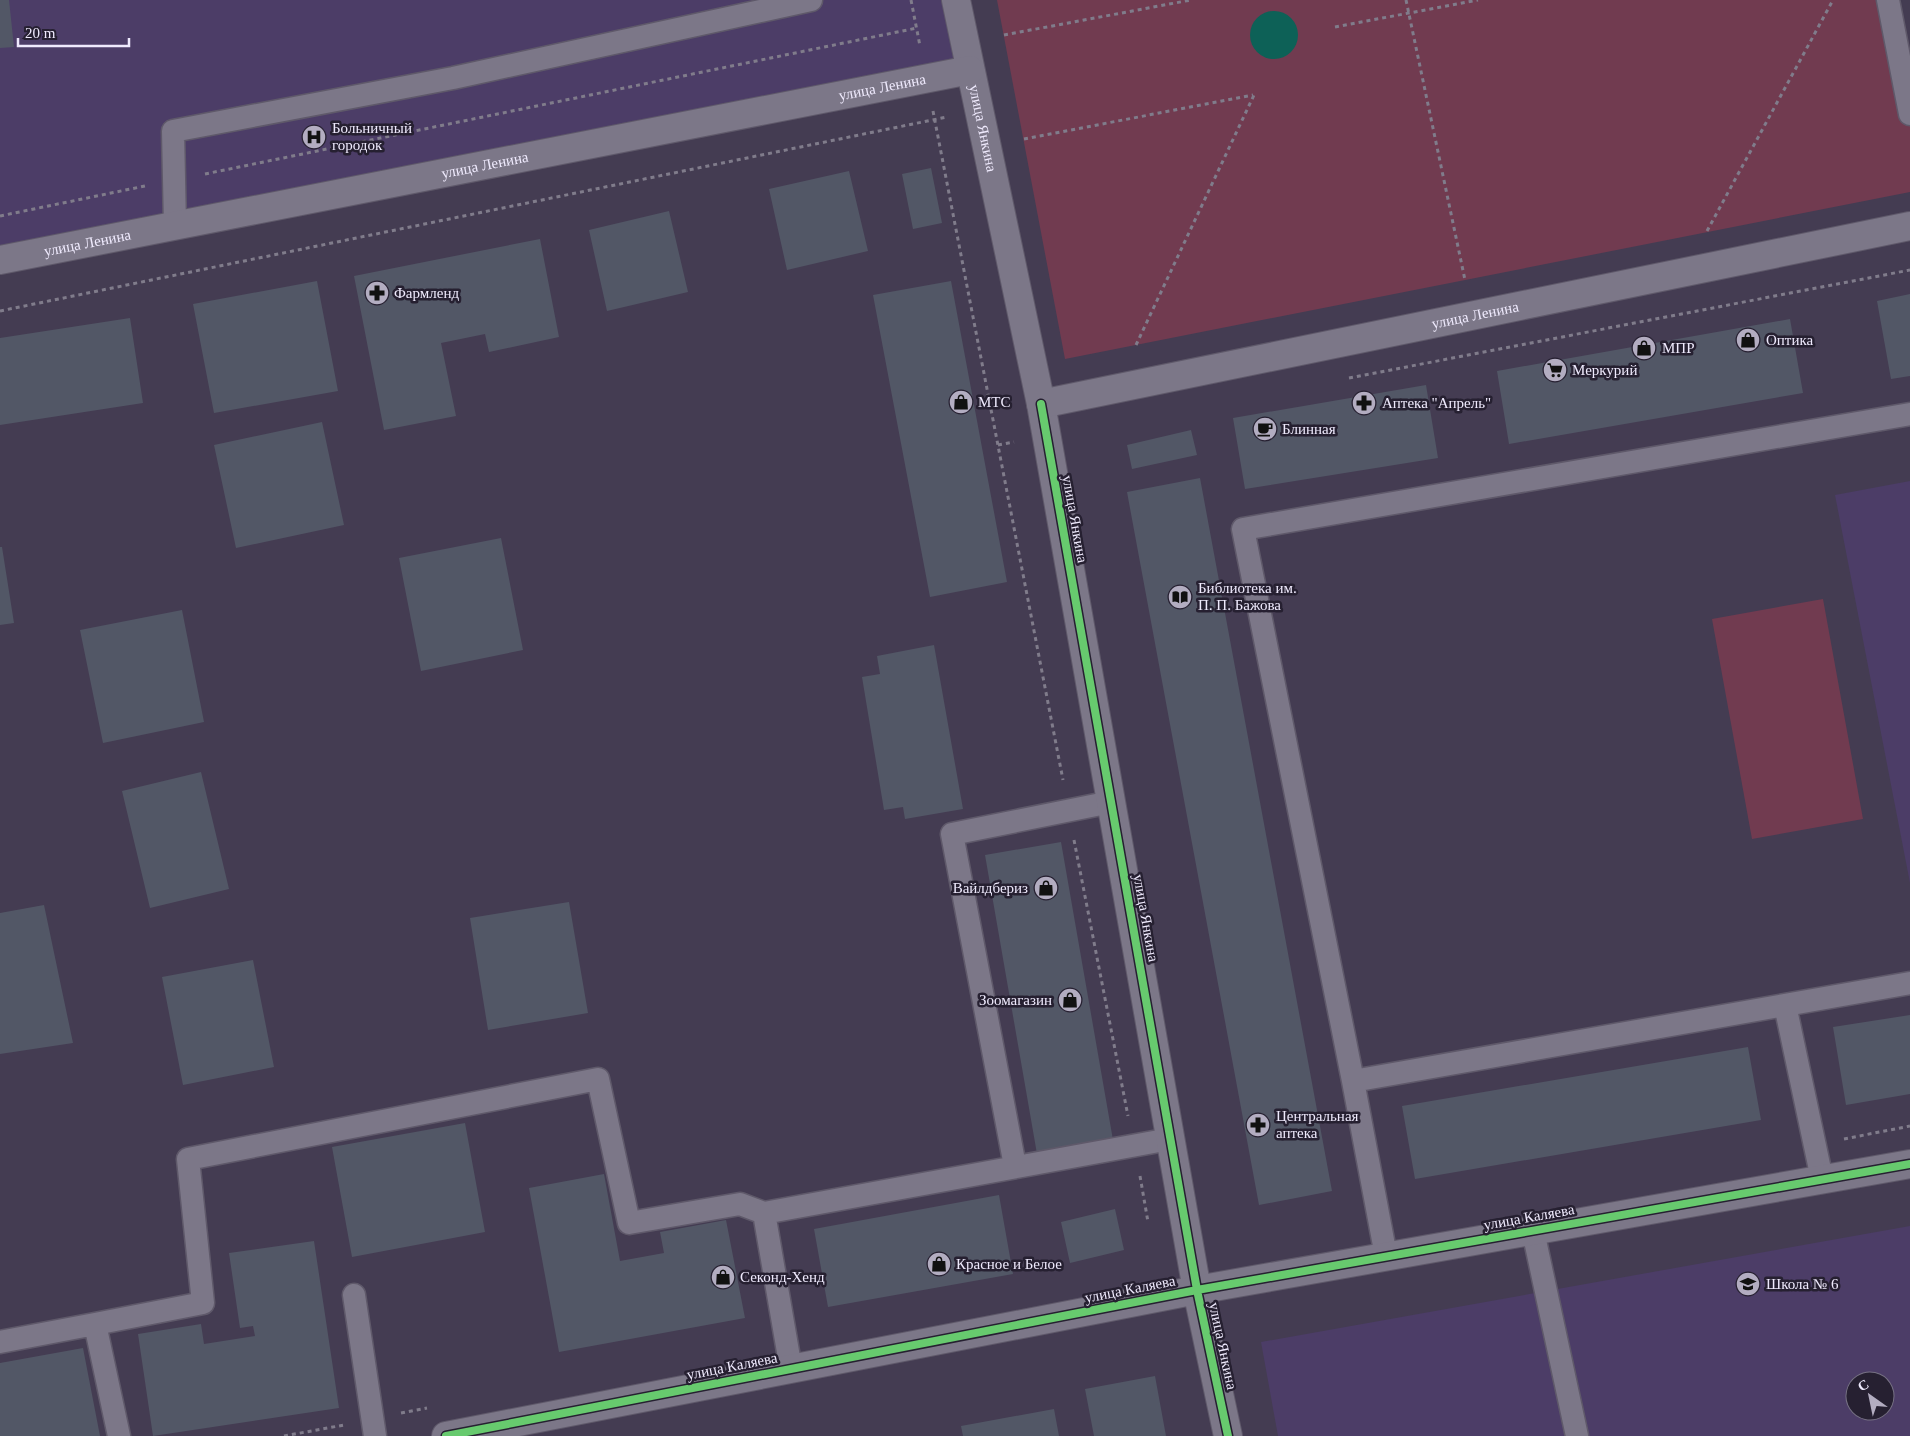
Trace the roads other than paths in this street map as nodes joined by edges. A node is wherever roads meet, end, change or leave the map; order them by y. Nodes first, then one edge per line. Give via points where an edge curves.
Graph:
1 (811, 0) edge
2 (956, 0) edge
3 (1888, 0) edge
4 (970, 70) junction
5 (1910, 114) edge
6 (175, 226) junction
7 (1910, 226) edge
8 (0, 260) edge
9 (1041, 404) junction
10 (1910, 414) edge
11 (1111, 802) junction
12 (1910, 983) edge
13 (1784, 1005) junction
14 (1353, 1081) junction
15 (1170, 1138) junction
16 (1910, 1164) edge
17 (1015, 1166) junction
18 (1822, 1179) junction
19 (764, 1213) junction
20 (1533, 1231) junction
21 (1386, 1256) junction
22 (1198, 1290) junction
23 (354, 1295) dead end
24 (95, 1324) junction
25 (0, 1342) edge
26 (791, 1369) junction
27 (374, 1428) edge
28 (119, 1436) edge
29 (446, 1436) edge
30 (1228, 1436) edge
31 (1577, 1436) edge

1 - 6 lane via 453,78 173,131
2 - 4 street, улица Янкина
3 - 5 lane
4 - 6 street, улица Ленина
4 - 9 street, улица Янкина
6 - 8 street, улица Ленина
7 - 9 street, улица Ленина
9 - 11 street, улица Янкина
10 - 14 lane via 1243,529
11 - 15 street, улица Янкина
11 - 17 lane via 952,834
12 - 13 lane
13 - 14 lane
13 - 18 lane
14 - 21 lane
15 - 17 lane
15 - 22 street, улица Янкина
16 - 18 street, улица Каляева
17 - 19 lane
18 - 20 street, улица Каляева
19 - 24 lane via 740,1204 629,1223 598,1080 188,1159 203,1303
19 - 26 lane
20 - 21 street, улица Каляева
20 - 31 lane
21 - 22 street, улица Каляева
22 - 26 street, улица Каляева
22 - 30 street, улица Янкина
23 - 27 lane
24 - 25 lane
24 - 28 lane
26 - 29 street, улица Каляева

